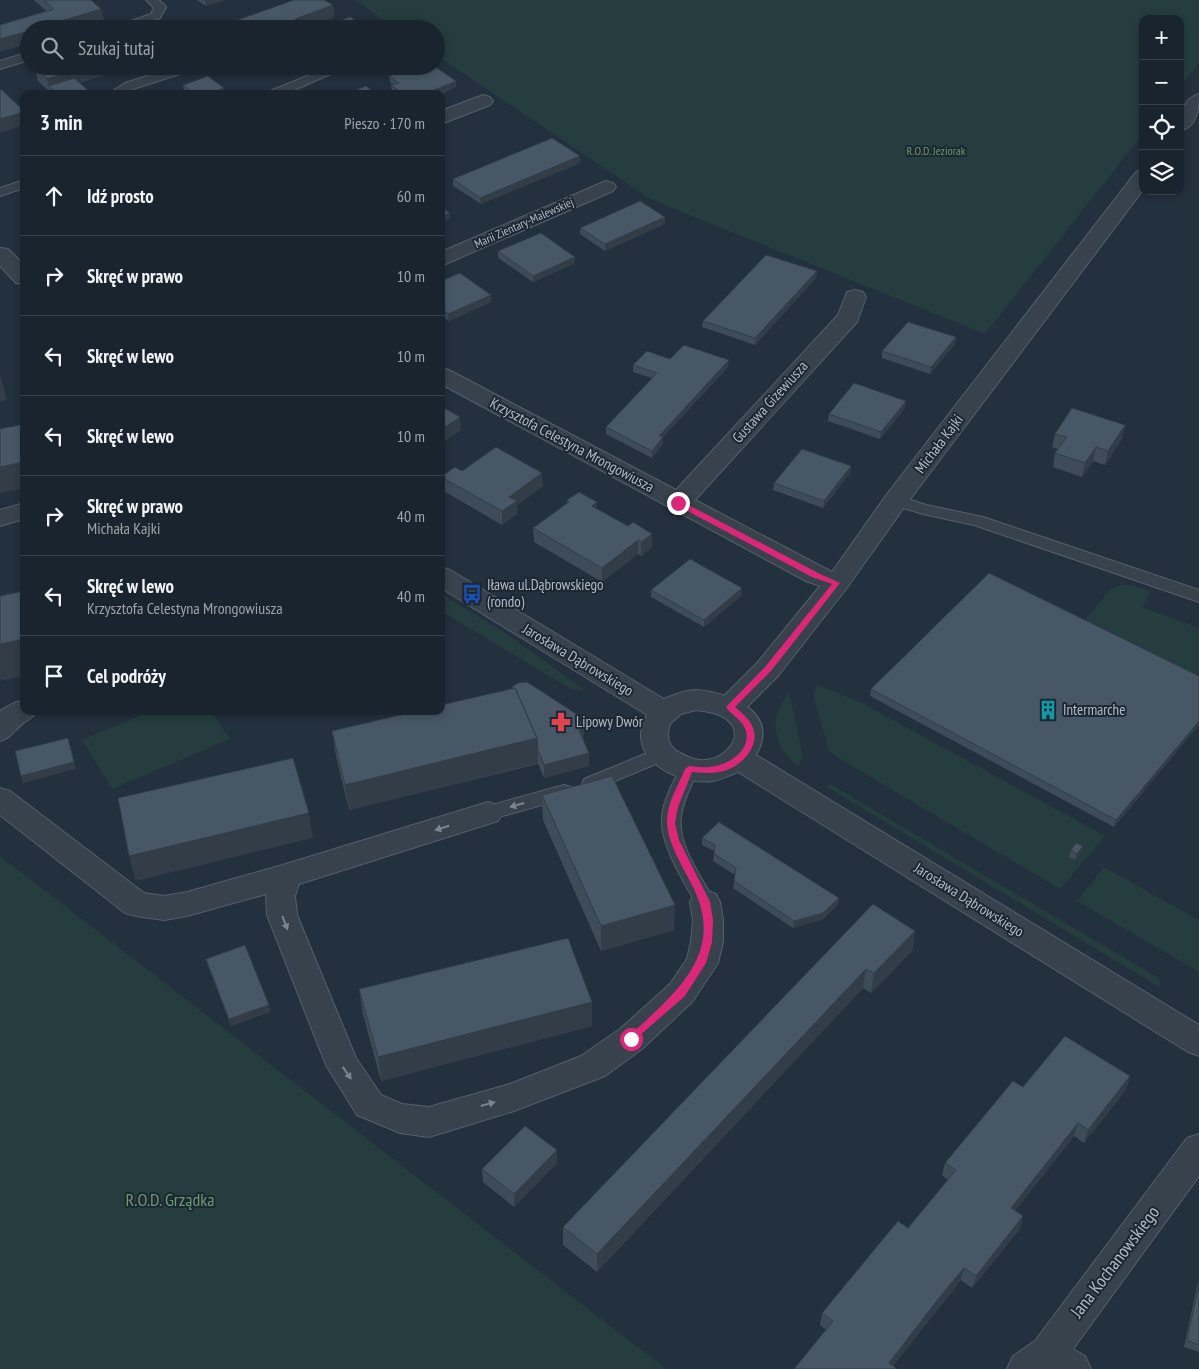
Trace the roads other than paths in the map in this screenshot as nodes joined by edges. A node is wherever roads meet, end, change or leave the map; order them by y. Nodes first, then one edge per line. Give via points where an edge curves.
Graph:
1 (152, 0) edge
2 (144, 20) edge
3 (20, 59) edge
4 (0, 65) edge
5 (163, 75) edge
6 (321, 75) edge
7 (122, 90) edge
8 (284, 90) edge
9 (1199, 100) edge
10 (483, 101) dead end
11 (445, 116) edge
12 (1184, 120) edge
13 (1139, 181) edge
14 (20, 185) edge
15 (606, 187) dead end
16 (0, 192) edge
17 (445, 258) edge
18 (855, 297) dead end
19 (445, 377) edge
20 (896, 500) junction
21 (678, 503) junction
22 (20, 512) edge
23 (0, 518) edge
24 (445, 578) edge
25 (836, 583) junction
26 (1199, 596) edge
27 (730, 707) junction
28 (20, 712) edge
29 (664, 712) junction
30 (0, 731) edge
31 (662, 754) junction
32 (740, 759) junction
33 (689, 769) junction
34 (0, 799) edge
35 (488, 813) joint
36 (286, 876) junction
37 (705, 902) joint
38 (1199, 1042) edge
39 (1199, 1149) edge
40 (1049, 1364) edge

1 - 2 lane via 160,7 156,16
3 - 4 lane
5 - 7 lane
6 - 8 lane
9 - 12 street
10 - 11 street
13 - 20 street, Michała Kajki
14 - 16 lane
15 - 17 street, Marii Zientary-Malewskiej
18 - 21 street, Gustawa Gizewiusza via 849,317
19 - 21 street, Krzysztofa Celestyna Mrongowiusza
20 - 25 street, Michała Kajki
20 - 26 lane via 977,521
21 - 25 street, Krzysztofa Celestyna Mrongowiusza
22 - 23 street
24 - 29 street, Jarosława Dąbrowskiego
25 - 27 street, Michała Kajki via 768,669
27 - 29 street via 714,701 696,700
27 - 32 street via 744,718 750,732 749,746
28 - 30 street via 9,719
29 - 31 street via 653,732 655,744
31 - 33 street via 674,764
31 -> 35 lane via 600,782
32 - 33 street via 726,767 708,771
32 - 38 street, Jarosława Dąbrowskiego
33 - 37 lane via 671,823 674,840
34 - 36 street via 136,904 164,908
35 -> 36 street
36 -> 37 street via 280,896 282,915 342,1065 369,1105 400,1118 429,1122 514,1096 593,1066 631,1039 681,993 702,963 707,942
39 - 40 street, Jana Kochanowskiego

